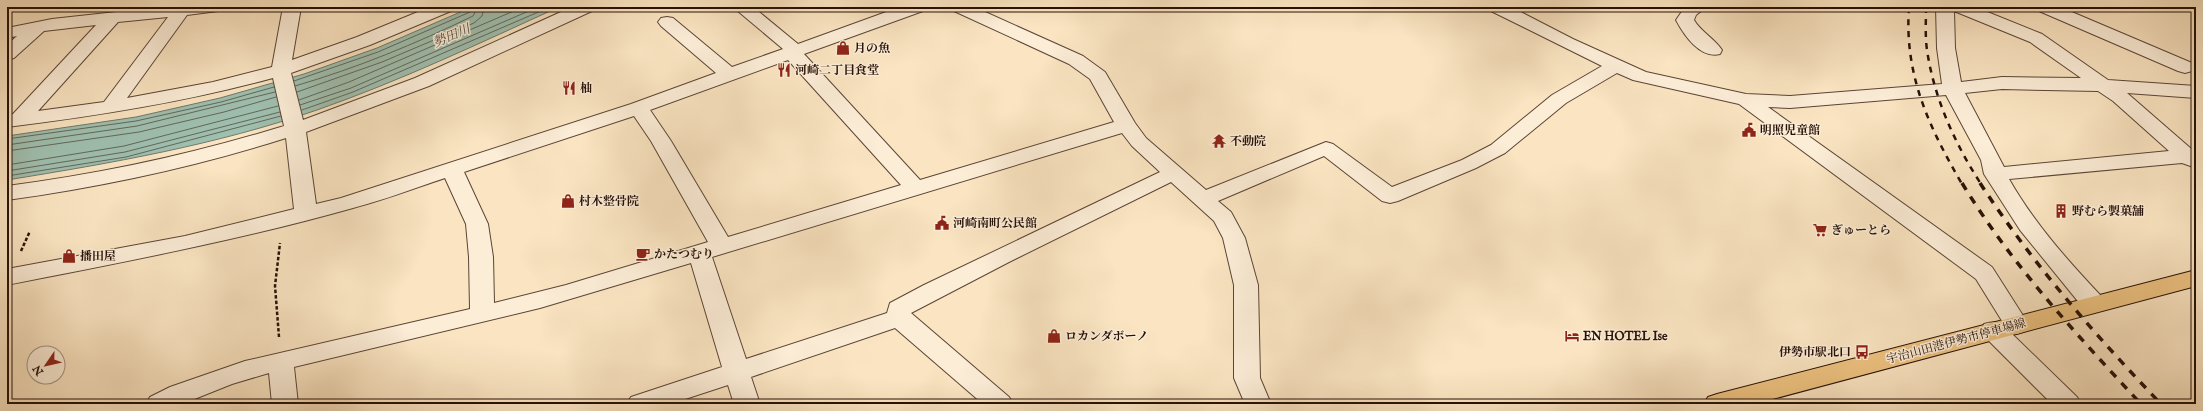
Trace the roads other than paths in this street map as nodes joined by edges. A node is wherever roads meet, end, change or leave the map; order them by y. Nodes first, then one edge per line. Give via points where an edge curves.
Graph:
1 (212, 7) edge
2 (292, 7) edge
3 (445, 7) edge
4 (586, 7) edge
5 (742, 7) edge
6 (917, 7) edge
7 (960, 7) edge
8 (1497, 7) edge
9 (1697, 7) edge
10 (1945, 7) edge
11 (1960, 7) edge
12 (2045, 7) edge
13 (174, 9) edge
14 (112, 18) junction
15 (667, 22) dead end
16 (36, 27) junction
17 (7, 33) edge
18 (1713, 50) dead end
19 (794, 52) junction
20 (7, 54) edge
21 (2192, 65) edge
22 (1614, 66) junction
23 (282, 72) junction
24 (730, 75) junction
25 (2104, 85) junction
26 (1953, 87) junction
27 (2196, 92) edge
28 (1746, 100) junction
29 (111, 106) junction
30 (638, 108) junction
31 (13, 120) edge
32 (1126, 125) junction
33 (294, 126) junction
34 (2191, 159) edge
35 (452, 169) junction
36 (1174, 173) junction
37 (1995, 174) junction
38 (916, 189) junction
39 (7, 193) edge
40 (1205, 198) junction
41 (306, 214) junction
42 (722, 246) junction
43 (699, 253) junction
44 (7, 277) edge
45 (2196, 278) edge
46 (2094, 304) junction
47 (482, 314) junction
48 (899, 318) junction
49 (2017, 325) junction
50 (1993, 330) junction
51 (281, 362) junction
52 (735, 371) junction
53 (159, 404) edge
54 (285, 404) edge
55 (640, 404) edge
56 (747, 404) edge
57 (1000, 404) edge
58 (1258, 404) edge
59 (1717, 404) edge
60 (2068, 404) edge

1 - 13 street
2 - 23 street
3 - 23 street via 383,35
4 - 33 street via 433,77
5 - 19 street
6 - 19 street
7 - 32 street via 1076,60 1090,69 1104,85
8 - 22 street
9 - 18 street via 1689,12 1685,20 1692,32
10 - 26 street via 1945,35
11 - 25 street via 2036,38
12 - 21 street
13 - 14 street
13 - 29 street
14 - 16 street
14 - 31 street
15 - 24 street
16 - 17 street
16 - 20 street via 34,32
19 - 24 street
19 - 38 street
22 - 28 street via 1661,82
22 - 40 street via 1559,99 1498,149 1469,164 1390,196 1326,148
23 - 29 street via 198,91
23 - 33 street
24 - 30 street
25 - 26 street via 2002,83
25 - 27 street
25 - 34 street
26 - 28 street via 1905,94 1790,102
26 - 37 street via 1966,121 1991,161
28 - 49 street via 1984,273
29 - 31 street
30 - 35 street
30 - 42 street
32 - 36 street via 1140,142
32 - 38 street
33 - 39 street via 220,150 148,168
33 - 41 street
34 - 37 street
35 - 41 street
35 - 47 street via 477,224 481,257
36 - 40 street
36 - 48 street via 938,288 899,309
37 - 46 street via 2043,244
38 - 42 street
40 - 58 street via 1223,217 1234,238 1240,259 1246,285 1247,378
41 - 44 street via 185,243
42 - 43 street
43 - 47 street via 576,290
43 - 52 street
45 - 46 main road, 宇治山田港伊勢市停車場線
46 - 49 main road, 宇治山田港伊勢市停車場線
47 - 51 street
48 - 52 street
48 - 57 street
49 - 50 main road, 宇治山田港伊勢市停車場線
50 - 59 main road, 宇治山田港伊勢市停車場線
50 - 60 street
51 - 53 street via 192,388
51 - 54 street
52 - 55 street
52 - 56 street

